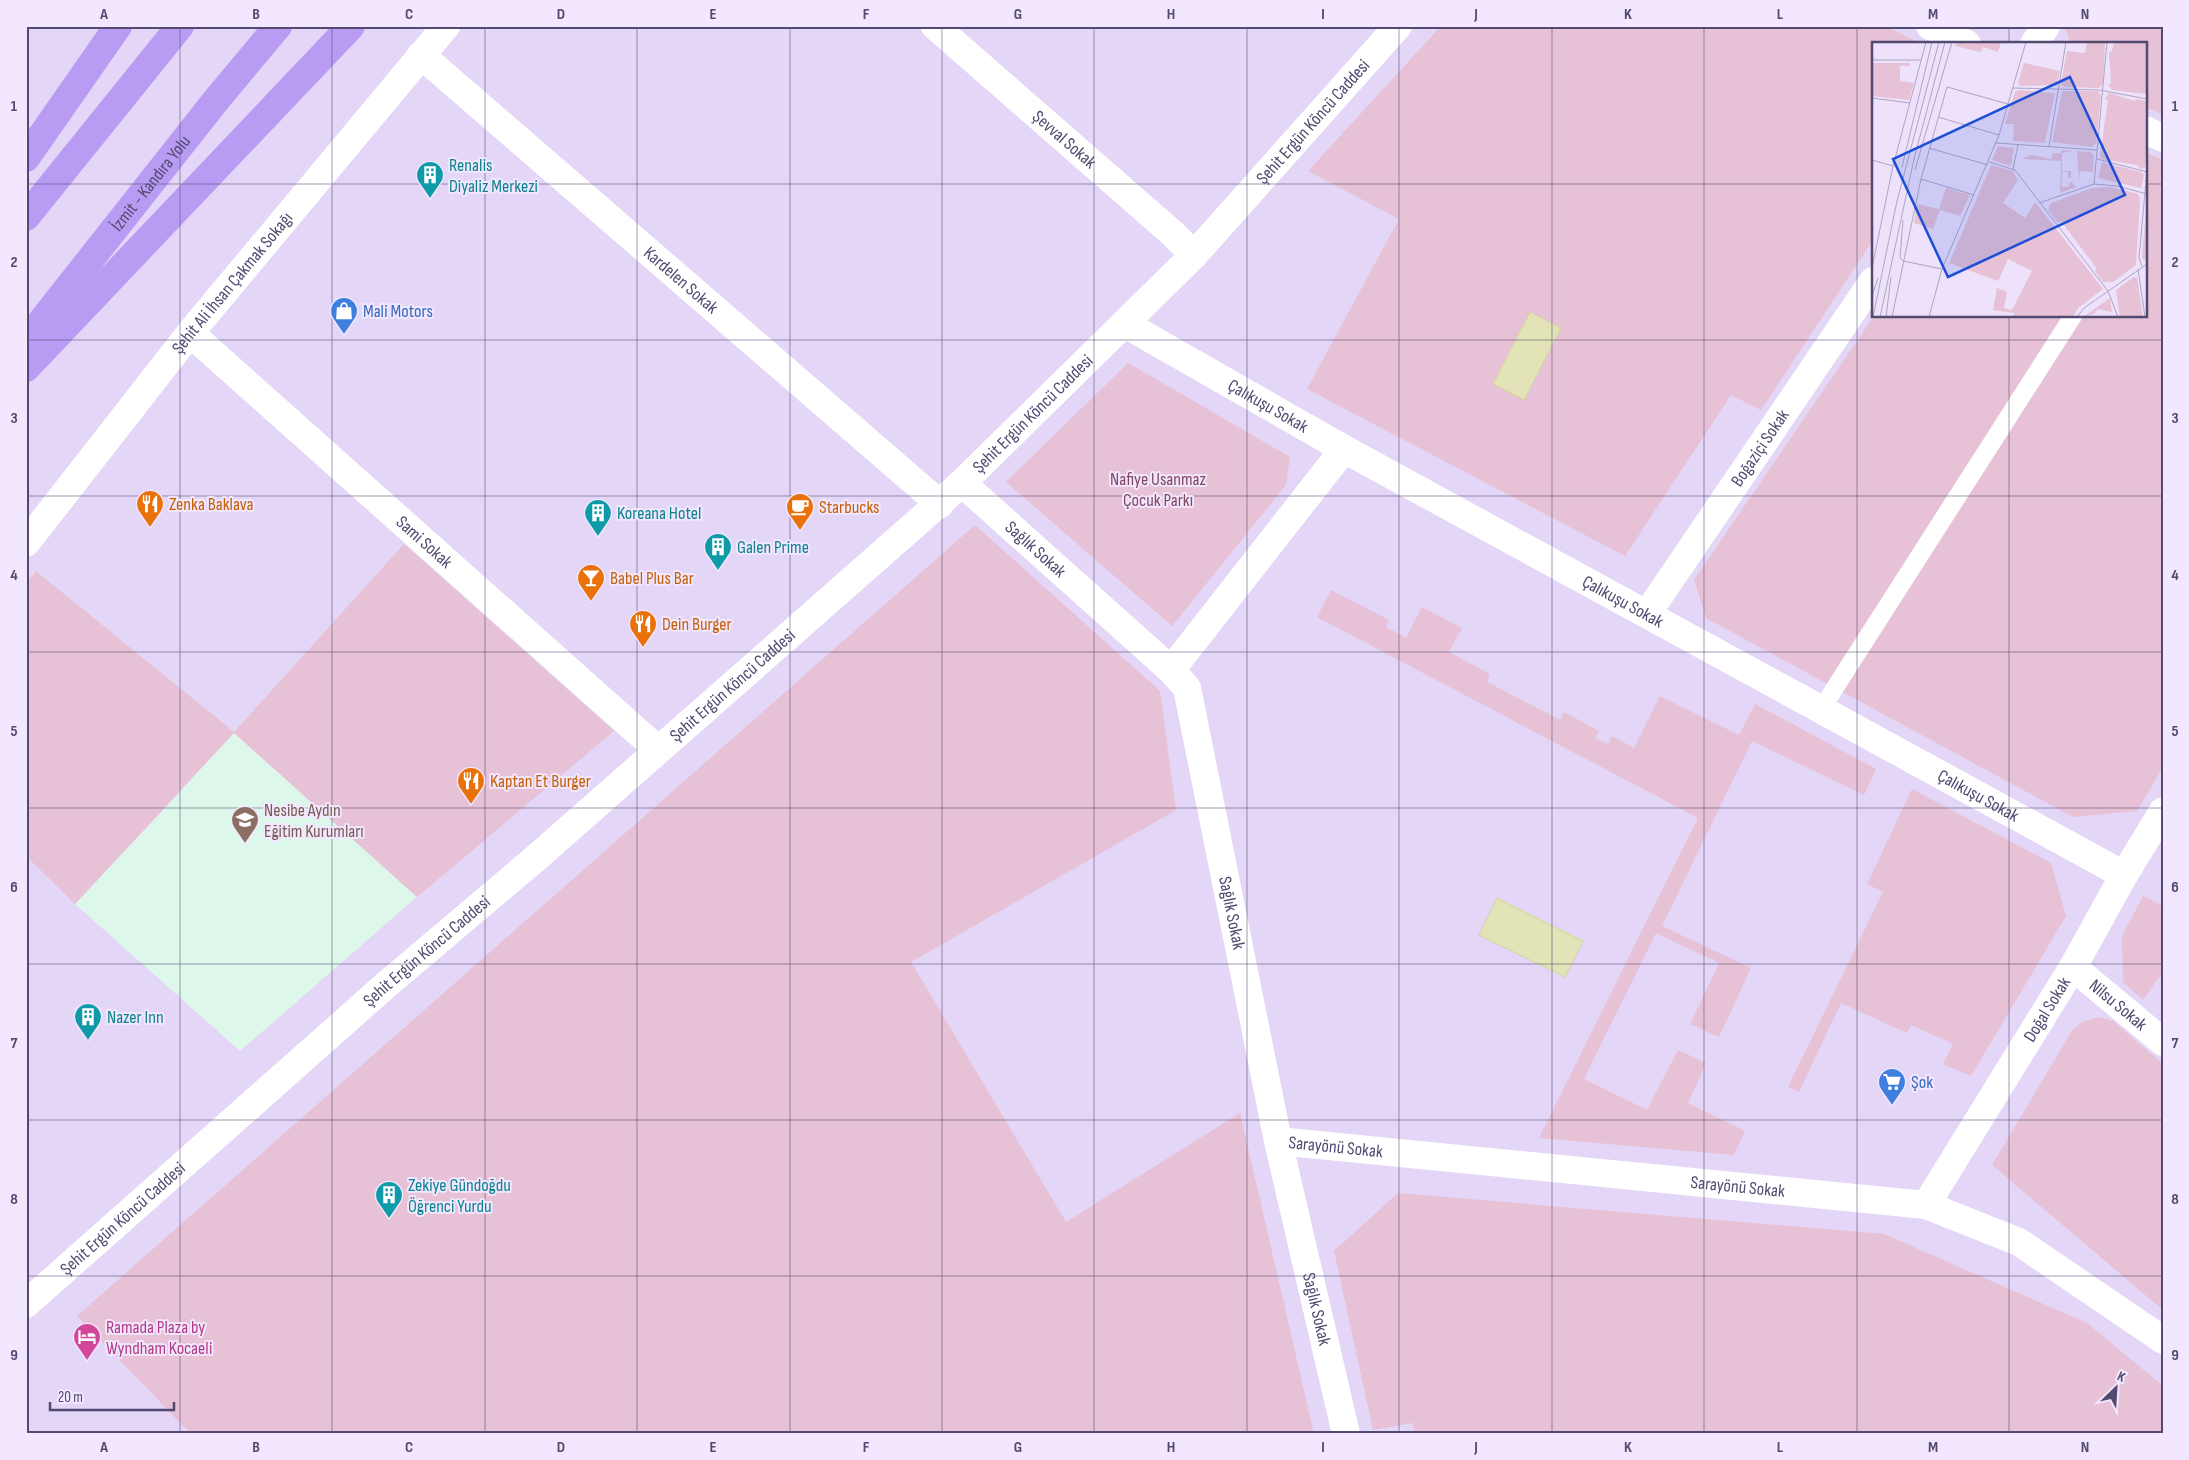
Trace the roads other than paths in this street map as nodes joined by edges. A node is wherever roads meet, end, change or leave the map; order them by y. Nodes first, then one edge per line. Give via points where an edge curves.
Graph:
1 (118, 26) edge
2 (180, 26) edge
3 (278, 26) edge
4 (351, 26) edge
5 (446, 26) edge
6 (935, 26) edge
7 (1398, 26) edge
8 (1930, 26) edge
9 (2046, 26) edge
10 (1963, 42) edge
11 (2035, 42) edge
12 (421, 55) junction
13 (2146, 130) edge
14 (2163, 138) edge
15 (26, 158) edge
16 (26, 217) edge
17 (1194, 255) junction
18 (1872, 282) edge
19 (2071, 318) edge
20 (1125, 324) junction
21 (190, 334) junction
22 (26, 341) edge
23 (26, 368) edge
24 (1344, 449) junction
25 (962, 483) junction
26 (940, 504) junction
27 (26, 544) edge
28 (1647, 614) junction
29 (1171, 670) junction
30 (1822, 708) junction
31 (658, 750) junction
32 (2163, 811) edge
33 (2124, 875) junction
34 (2073, 967) junction
35 (2163, 1042) edge
36 (1278, 1141) junction
37 (1926, 1205) junction
38 (26, 1304) edge
39 (2163, 1340) edge
40 (1346, 1434) edge

1 - 15 highway
2 - 16 highway
3 - 22 highway, İzmit - Kandıra Yolu
4 - 23 highway
5 - 12 street, Şehit Ali İhsan Çakmak Sokağı
6 - 17 street, Şevval Sokak
7 - 17 street, Şehit Ergün Köncü Caddesi
8 - 10 street
9 - 11 street
12 - 21 street, Şehit Ali İhsan Çakmak Sokağı
12 - 26 street, Kardelen Sokak
13 - 14 street
17 - 20 street, Şehit Ergün Köncü Caddesi
18 - 28 street, Boğaziçi Sokak
19 - 30 lane
20 - 24 street, Çalıkuşu Sokak
20 - 25 street, Şehit Ergün Köncü Caddesi
21 - 27 street, Şehit Ali İhsan Çakmak Sokağı
21 - 31 street, Sami Sokak
24 - 28 street, Çalıkuşu Sokak
24 - 29 street
25 - 26 street, Şehit Ergün Köncü Caddesi
25 - 29 street, Sağlık Sokak
26 - 31 street, Şehit Ergün Köncü Caddesi
28 - 30 street, Çalıkuşu Sokak
29 - 36 street, Sağlık Sokak via 1187,688
30 - 33 street, Çalıkuşu Sokak
31 - 38 street, Şehit Ergün Köncü Caddesi
32 - 33 street, Doğal Sokak
33 - 34 street, Doğal Sokak
34 - 35 street, Nilsu Sokak
34 - 37 street, Doğal Sokak
36 - 37 street, Sarayönü Sokak
36 - 40 street, Sağlık Sokak
37 - 39 street, Sarayönü Sokak via 2019,1242

